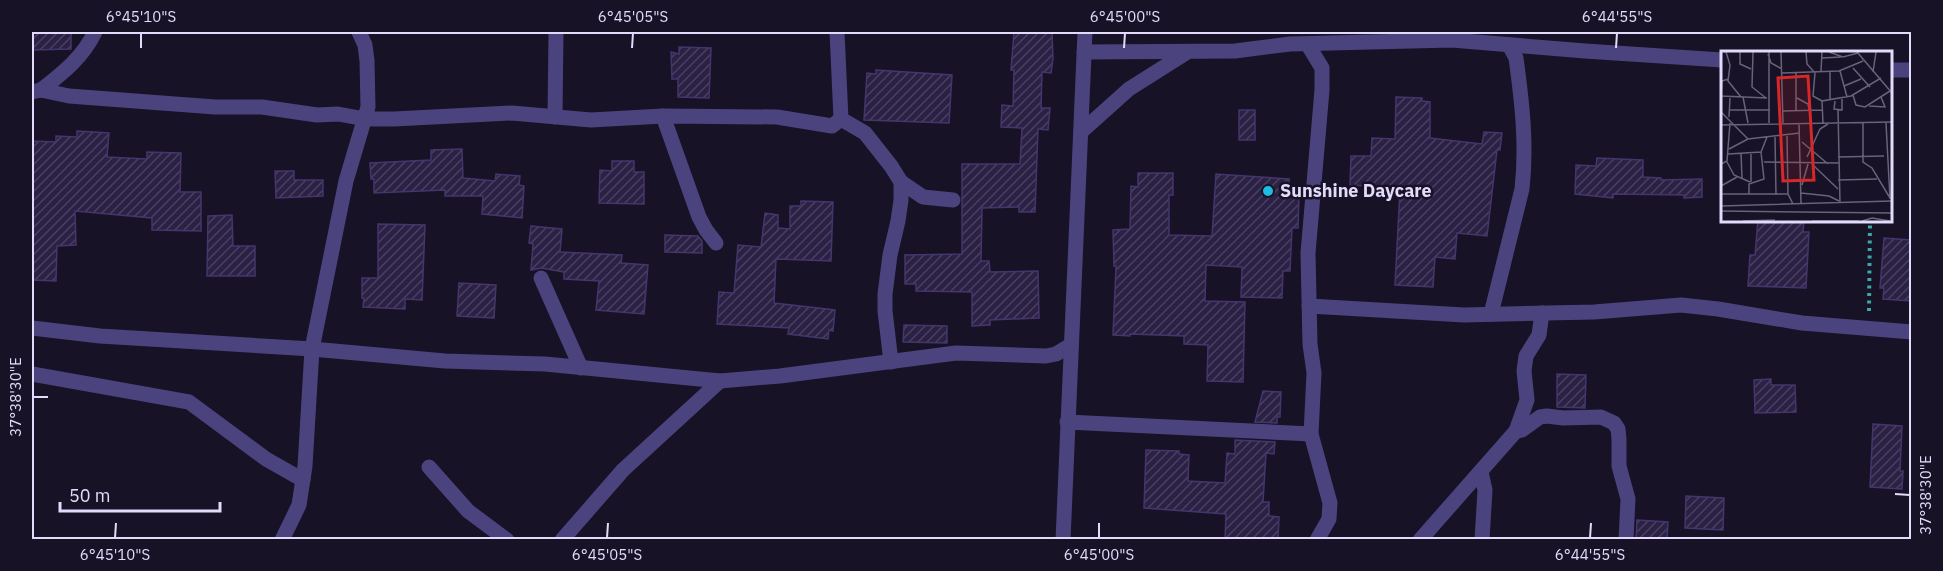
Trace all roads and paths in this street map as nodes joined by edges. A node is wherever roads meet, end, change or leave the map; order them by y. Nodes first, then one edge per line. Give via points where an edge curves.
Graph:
1 (95, 32) edge
2 (359, 32) edge
3 (556, 32) edge
4 (837, 32) edge
5 (1084, 32) edge
6 (1308, 45) junction
7 (1509, 45) junction
8 (1084, 52) junction
9 (1186, 52) junction
10 (1721, 60) edge
11 (1892, 70) edge
12 (1911, 70) edge
13 (36, 91) edge
14 (663, 116) junction
15 (555, 117) junction
16 (365, 118) junction
17 (842, 119) junction
18 (1081, 132) junction
19 (901, 182) junction
20 (953, 200) dead end
21 (1870, 222) edge
22 (716, 243) dead end
23 (541, 278) dead end
24 (1309, 306) junction
25 (1542, 313) junction
26 (1491, 314) junction
27 (1869, 327) junction
28 (32, 328) edge
29 (1911, 332) edge
30 (1071, 345) junction
31 (312, 349) junction
32 (891, 362) junction
33 (581, 368) junction
34 (32, 374) edge
35 (720, 381) junction
36 (1067, 422) junction
37 (1516, 430) junction
38 (1311, 434) junction
39 (429, 467) dead end
40 (1481, 471) junction
41 (303, 480) junction
42 (282, 540) edge
43 (507, 540) edge
44 (562, 540) edge
45 (1063, 540) edge
46 (1317, 540) edge
47 (1420, 540) edge
48 (1482, 540) edge
49 (1626, 540) edge

1 - 13 street via 67,70
2 - 16 street via 367,61
3 - 15 street
4 - 17 street
5 - 8 street
6 - 7 street via 1452,40
6 - 9 street
6 - 24 street via 1322,68 1323,90 1308,253
7 - 10 street
7 - 26 street via 1516,58 1526,148 1522,189
8 - 9 street
8 - 18 street
9 - 18 street via 1129,89
11 - 12 street
13 - 16 street
14 - 15 street via 591,120
14 - 17 street via 777,117 832,126
14 - 22 street via 699,217
15 - 16 street via 512,113
16 - 31 street via 346,180
17 - 19 street via 865,133
18 - 30 street
19 - 20 street via 923,197
19 - 32 street via 885,294
21 - 27 path
23 - 33 street
24 - 26 street via 1432,315
24 - 38 street via 1314,373
25 - 26 street
25 - 27 street via 1681,305 1802,323
25 - 37 street via 1539,335 1526,356 1527,400
27 - 29 street
28 - 31 street
30 - 32 street via 1056,354 1038,357 973,352
30 - 36 street
31 - 33 street
31 - 41 street
32 - 35 street
33 - 35 street
34 - 41 street via 189,402 266,459
35 - 44 street via 623,470
36 - 38 street
36 - 45 street
37 - 40 street
37 - 49 street via 1547,416 1601,417 1614,423 1628,499
38 - 46 street via 1330,502 1329,519
39 - 43 street via 468,512
40 - 47 street
40 - 48 street via 1485,490
41 - 42 street via 299,505

